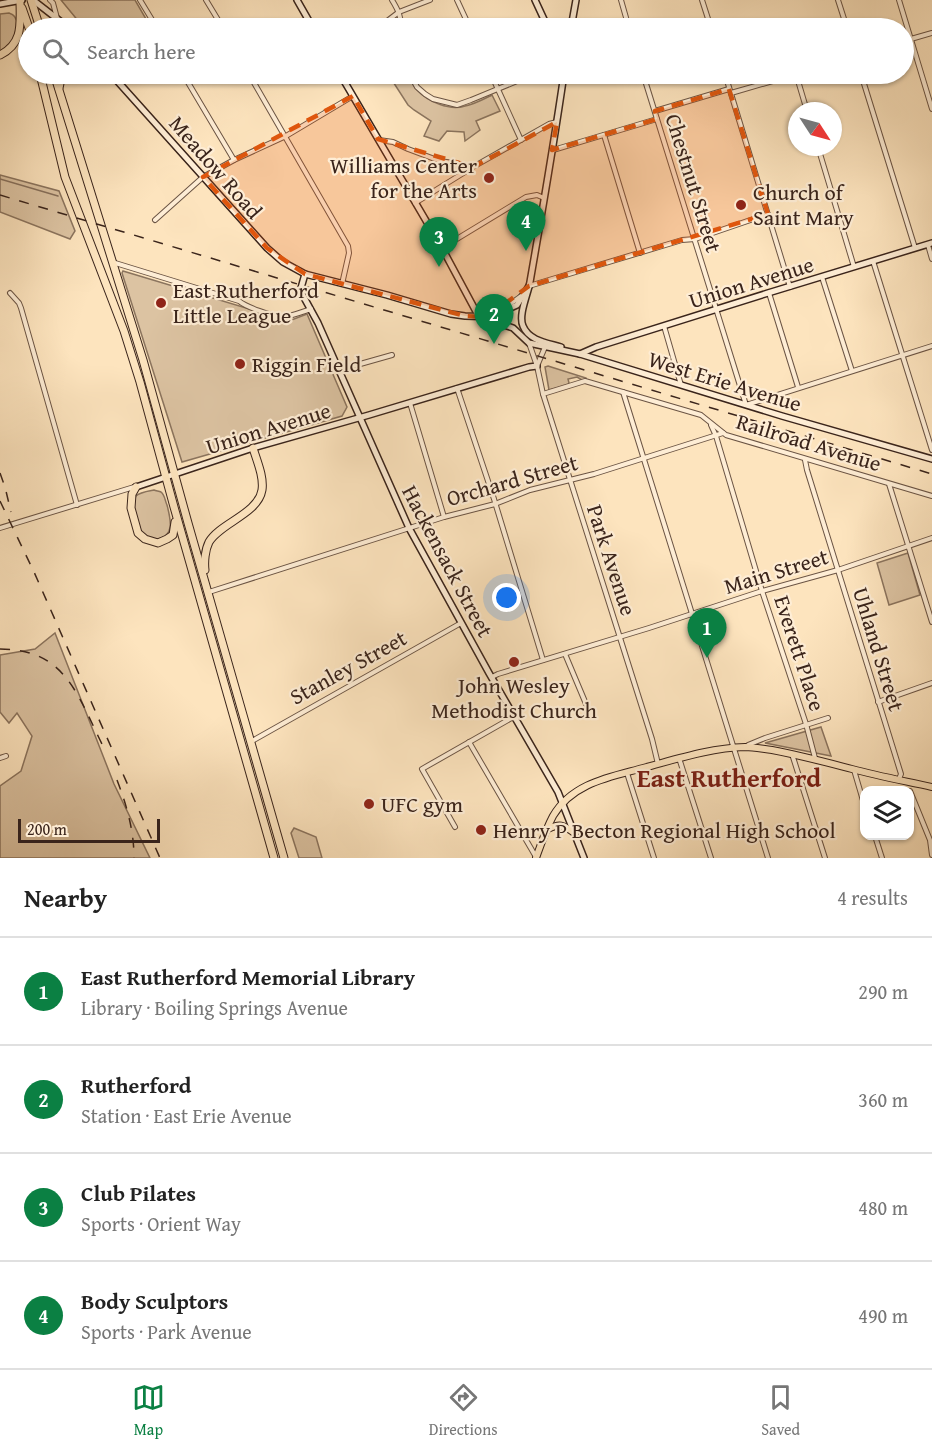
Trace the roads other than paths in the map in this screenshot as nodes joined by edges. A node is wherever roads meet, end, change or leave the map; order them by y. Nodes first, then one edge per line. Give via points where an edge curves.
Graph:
1 (20, 0) edge
2 (32, 0) edge
3 (50, 0) edge
4 (140, 0) edge
5 (206, 0) edge
6 (297, 0) edge
7 (392, 0) edge
8 (430, 0) edge
9 (457, 0) edge
10 (535, 0) edge
11 (576, 0) edge
12 (621, 0) edge
13 (702, 0) edge
14 (838, 0) edge
15 (898, 0) edge
16 (0, 4) edge
17 (399, 12) junction
18 (19, 18) edge
19 (26, 18) edge
20 (37, 18) edge
21 (57, 18) joint
22 (151, 18) edge
23 (217, 18) edge
24 (307, 18) edge
25 (391, 18) edge
26 (400, 18) edge
27 (465, 18) edge
28 (543, 18) edge
29 (573, 18) edge
30 (626, 18) edge
31 (708, 18) edge
32 (844, 18) edge
33 (904, 18) edge
34 (932, 33) edge
35 (18, 36) edge
36 (914, 38) edge
37 (914, 49) edge
38 (0, 55) edge
39 (42, 84) edge
40 (57, 84) edge
41 (60, 84) edge
42 (120, 84) edge
43 (189, 84) edge
44 (255, 84) edge
45 (347, 84) edge
46 (415, 84) edge
47 (496, 84) edge
48 (510, 84) edge
49 (563, 84) edge
50 (646, 84) edge
51 (728, 84) edge
52 (757, 84) edge
53 (799, 84) edge
54 (864, 84) edge
55 (498, 89) junction
56 (59, 90) junction
57 (730, 91) junction
58 (353, 96) junction
59 (804, 102) edge
60 (932, 109) edge
61 (655, 111) junction
62 (657, 119) junction
63 (557, 122) junction
64 (604, 135) junction
65 (286, 136) junction
66 (378, 140) junction
67 (521, 140) junction
68 (552, 150) junction
69 (821, 156) edge
70 (234, 160) junction
71 (473, 166) junction
72 (203, 177) junction
73 (544, 198) junction
74 (415, 202) junction
75 (768, 214) junction
76 (155, 220) dead end
77 (694, 239) junction
78 (930, 244) edge
79 (442, 248) junction
80 (915, 248) junction
81 (640, 253) junction
82 (932, 259) edge
83 (873, 261) junction
84 (112, 262) junction
85 (854, 267) junction
86 (305, 274) junction
87 (822, 277) junction
88 (342, 284) junction
89 (790, 286) junction
90 (528, 289) junction
91 (769, 292) junction
92 (10, 293) dead end
93 (512, 308) junction
94 (311, 309) junction
95 (717, 309) junction
96 (504, 314) junction
97 (521, 314) junction
98 (479, 317) junction
99 (487, 317) junction
100 (521, 321) junction
101 (506, 325) junction
102 (664, 326) junction
103 (513, 328) junction
104 (530, 340) junction
105 (932, 346) edge
106 (545, 347) junction
107 (580, 354) junction
108 (903, 354) junction
109 (392, 355) dead end
110 (537, 366) junction
111 (339, 370) junction
112 (852, 370) junction
113 (681, 385) junction
114 (798, 387) junction
115 (457, 388) junction
116 (623, 392) junction
117 (543, 394) junction
118 (410, 403) junction
119 (746, 405) junction
120 (359, 418) junction
121 (709, 421) junction
122 (723, 433) junction
123 (716, 436) junction
124 (253, 448) junction
125 (932, 450) edge
126 (644, 458) junction
127 (932, 459) edge
128 (805, 460) junction
129 (174, 474) junction
130 (165, 477) junction
131 (570, 481) junction
132 (889, 484) junction
133 (136, 487) junction
134 (932, 496) edge
135 (495, 504) junction
136 (77, 505) junction
137 (174, 507) junction
138 (444, 517) junction
139 (0, 528) edge
140 (409, 528) junction
141 (932, 538) edge
142 (908, 546) junction
143 (838, 570) junction
144 (205, 582) junction
145 (762, 591) junction
146 (208, 592) junction
147 (692, 614) junction
148 (932, 622) edge
149 (461, 623) junction
150 (619, 637) junction
151 (565, 654) junction
152 (543, 660) junction
153 (492, 677) junction
154 (932, 683) edge
155 (878, 702) junction
156 (586, 704) dead end
157 (515, 716) junction
158 (828, 717) dead end
159 (806, 724) junction
160 (252, 741) junction
161 (469, 742) junction
162 (745, 747) junction
163 (733, 748) junction
164 (792, 753) junction
165 (6, 756) dead end
166 (679, 757) junction
167 (0, 758) edge
168 (815, 759) junction
169 (658, 764) junction
170 (854, 770) junction
171 (627, 773) junction
172 (899, 779) junction
173 (909, 782) junction
174 (909, 786) edge
175 (932, 788) edge
176 (860, 790) edge
177 (562, 803) junction
178 (914, 803) edge
179 (455, 827) dead end
180 (547, 830) junction
181 (573, 832) junction
182 (876, 840) edge
183 (932, 855) edge
184 (274, 858) edge
185 (284, 858) edge
186 (536, 858) edge
187 (584, 858) edge
188 (654, 858) edge
189 (711, 858) edge
190 (768, 858) edge
191 (825, 858) edge
192 (882, 858) edge

1 - 16 main road
1 - 18 highway
1 - 19 highway
2 - 20 highway
2 - 21 main road
3 - 21 street
4 - 22 street
5 - 23 street
6 - 24 main road
7 - 17 street
8 - 17 street
9 - 27 street
10 - 28 main road
11 - 29 main road
12 - 30 street
13 - 31 street
14 - 32 street
15 - 33 street
17 - 25 street
17 - 26 street
34 - 36 street
35 - 38 highway
37 - 60 street
39 - 130 highway via 65,177 124,331
40 - 56 highway
41 - 56 highway
42 - 72 main road, Meadow Road
43 - 70 street
44 - 65 street
45 - 58 main road
46 - 55 street via 433,99 457,105
47 - 55 street
48 - 55 street
49 - 63 main road
50 - 61 street, Chestnut Street
51 - 57 street
52 - 57 street
53 - 59 street
54 - 80 street
55 - 67 street
56 - 84 highway
57 - 61 street
57 - 75 street
58 - 65 street
58 - 66 main road
61 - 62 street, Chestnut Street
62 - 64 street
62 - 77 street, Chestnut Street
63 - 67 street
63 - 68 main road
64 - 68 street
64 - 81 street
65 - 70 street
65 - 88 street via 348,246
66 - 71 street via 440,161
66 - 74 main road
67 - 71 street
68 - 73 main road
69 - 85 street
70 - 72 street
71 - 74 street
72 - 76 street
72 - 86 main road, Meadow Road via 267,248
73 - 79 street via 526,197
73 - 90 main road
74 - 79 main road
75 - 77 street
75 - 89 street
77 - 81 street
77 - 95 street, Chestnut Street
78 - 80 main road, Union Avenue
78 - 82 street
79 - 98 main road
80 - 83 main road, Union Avenue
81 - 90 street
83 - 85 main road, Union Avenue
83 - 108 street
84 - 94 street via 279,317
84 - 129 highway
85 - 87 main road, Union Avenue
86 - 88 main road, Meadow Road
86 - 94 main road, Hackensack Street via 301,292
87 - 89 main road, Union Avenue
87 - 112 street
88 - 98 main road, Meadow Road via 451,314
89 - 91 main road, Union Avenue
90 - 93 main road
90 - 97 main road
90 - 99 street
91 - 95 main road, Union Avenue
91 - 114 street
92 - 136 street via 21,308
93 - 96 main road
93 - 97 main road
94 - 111 main road, Hackensack Street
95 - 102 main road, Union Avenue
95 - 119 street, Chestnut Street
96 - 99 main road
96 - 101 main road
97 - 100 main road
98 - 99 main road
98 - 101 main road
100 - 103 main road
100 - 104 main road
101 - 103 main road
102 - 107 main road, Union Avenue
102 - 113 street
103 - 104 main road, West Erie Avenue
104 - 106 main road, West Erie Avenue
104 - 107 main road
104 - 110 street, Park Avenue
105 - 108 street
106 - 107 main road, West Erie Avenue
106 - 110 street
107 - 113 main road, West Erie Avenue
108 - 112 street
108 - 125 street
109 - 111 street
110 - 115 main road, Union Avenue
110 - 117 street, Park Avenue
111 - 120 main road, Hackensack Street
112 - 114 street
113 - 119 main road, West Erie Avenue
114 - 119 street
115 - 118 main road, Union Avenue
115 - 135 street
116 - 117 street, Railroad Avenue via 585,381
116 - 121 street, Railroad Avenue via 701,415
116 - 126 street
117 - 131 street, Park Avenue
118 - 120 main road, Union Avenue
118 - 138 street
119 - 127 main road, West Erie Avenue
120 - 124 main road, Union Avenue
120 - 140 main road, Hackensack Street
121 - 122 street, Railroad Avenue
121 - 123 street, Everett Place
122 - 123 street, Orchard Street
122 - 128 street, Railroad Avenue
123 - 126 street, Orchard Street
123 - 145 street, Everett Place
124 - 129 main road, Union Avenue
124 - 144 highway via 262,490 248,511 209,542 204,561
126 - 131 street, Orchard Street
126 - 147 street
128 - 132 street, Railroad Avenue
128 - 143 street, Uhland Street
129 - 130 main road, Union Avenue
129 - 144 highway
130 - 133 main road, Union Avenue
130 - 137 highway
131 - 135 street, Orchard Street via 530,490
131 - 150 street, Park Avenue
132 - 134 street, Railroad Avenue
132 - 142 street
133 - 136 street, Union Avenue
133 - 137 highway via 130,508 138,533 145,539 158,543 173,534
135 - 138 street, Orchard Street
135 - 152 street
136 - 139 street, Union Avenue
137 - 184 highway
138 - 140 street, Orchard Street
140 - 146 street, Orchard Street
140 - 149 main road, Hackensack Street
141 - 142 street, Main Street
142 - 143 street, Main Street
142 - 148 street
143 - 145 street, Main Street
143 - 155 street, Uhland Street
144 - 146 highway
145 - 147 street, Main Street
145 - 159 street, Everett Place
146 - 160 highway
147 - 150 street, Main Street
147 - 163 street
149 - 153 main road, Hackensack Street
149 - 160 street, Stanley Street
150 - 151 street, Main Street
150 - 169 street, Park Avenue
151 - 152 street, Main Street
151 - 156 street
152 - 153 street, Main Street
153 - 157 main road, Hackensack Street
154 - 155 street
155 - 172 street, Uhland Street via 901,774
157 - 161 street
157 - 177 main road, Hackensack Street
158 - 159 street
159 - 162 street
159 - 168 street, Everett Place
160 - 185 highway
161 - 179 street via 422,769
161 - 186 street
162 - 163 main road
162 - 164 main road
163 - 166 main road
163 - 190 street
164 - 168 main road
164 - 191 street
165 - 167 street
166 - 169 main road
166 - 189 street
168 - 170 main road
169 - 171 main road
170 - 172 main road
170 - 176 street
171 - 177 main road via 588,784
171 - 188 street
172 - 173 main road
173 - 174 street
173 - 175 main road
177 - 180 main road
177 - 181 main road, Hackensack Street
178 - 183 street
180 - 181 main road via 556,825
180 - 186 main road
181 - 187 main road, Hackensack Street
182 - 192 street

